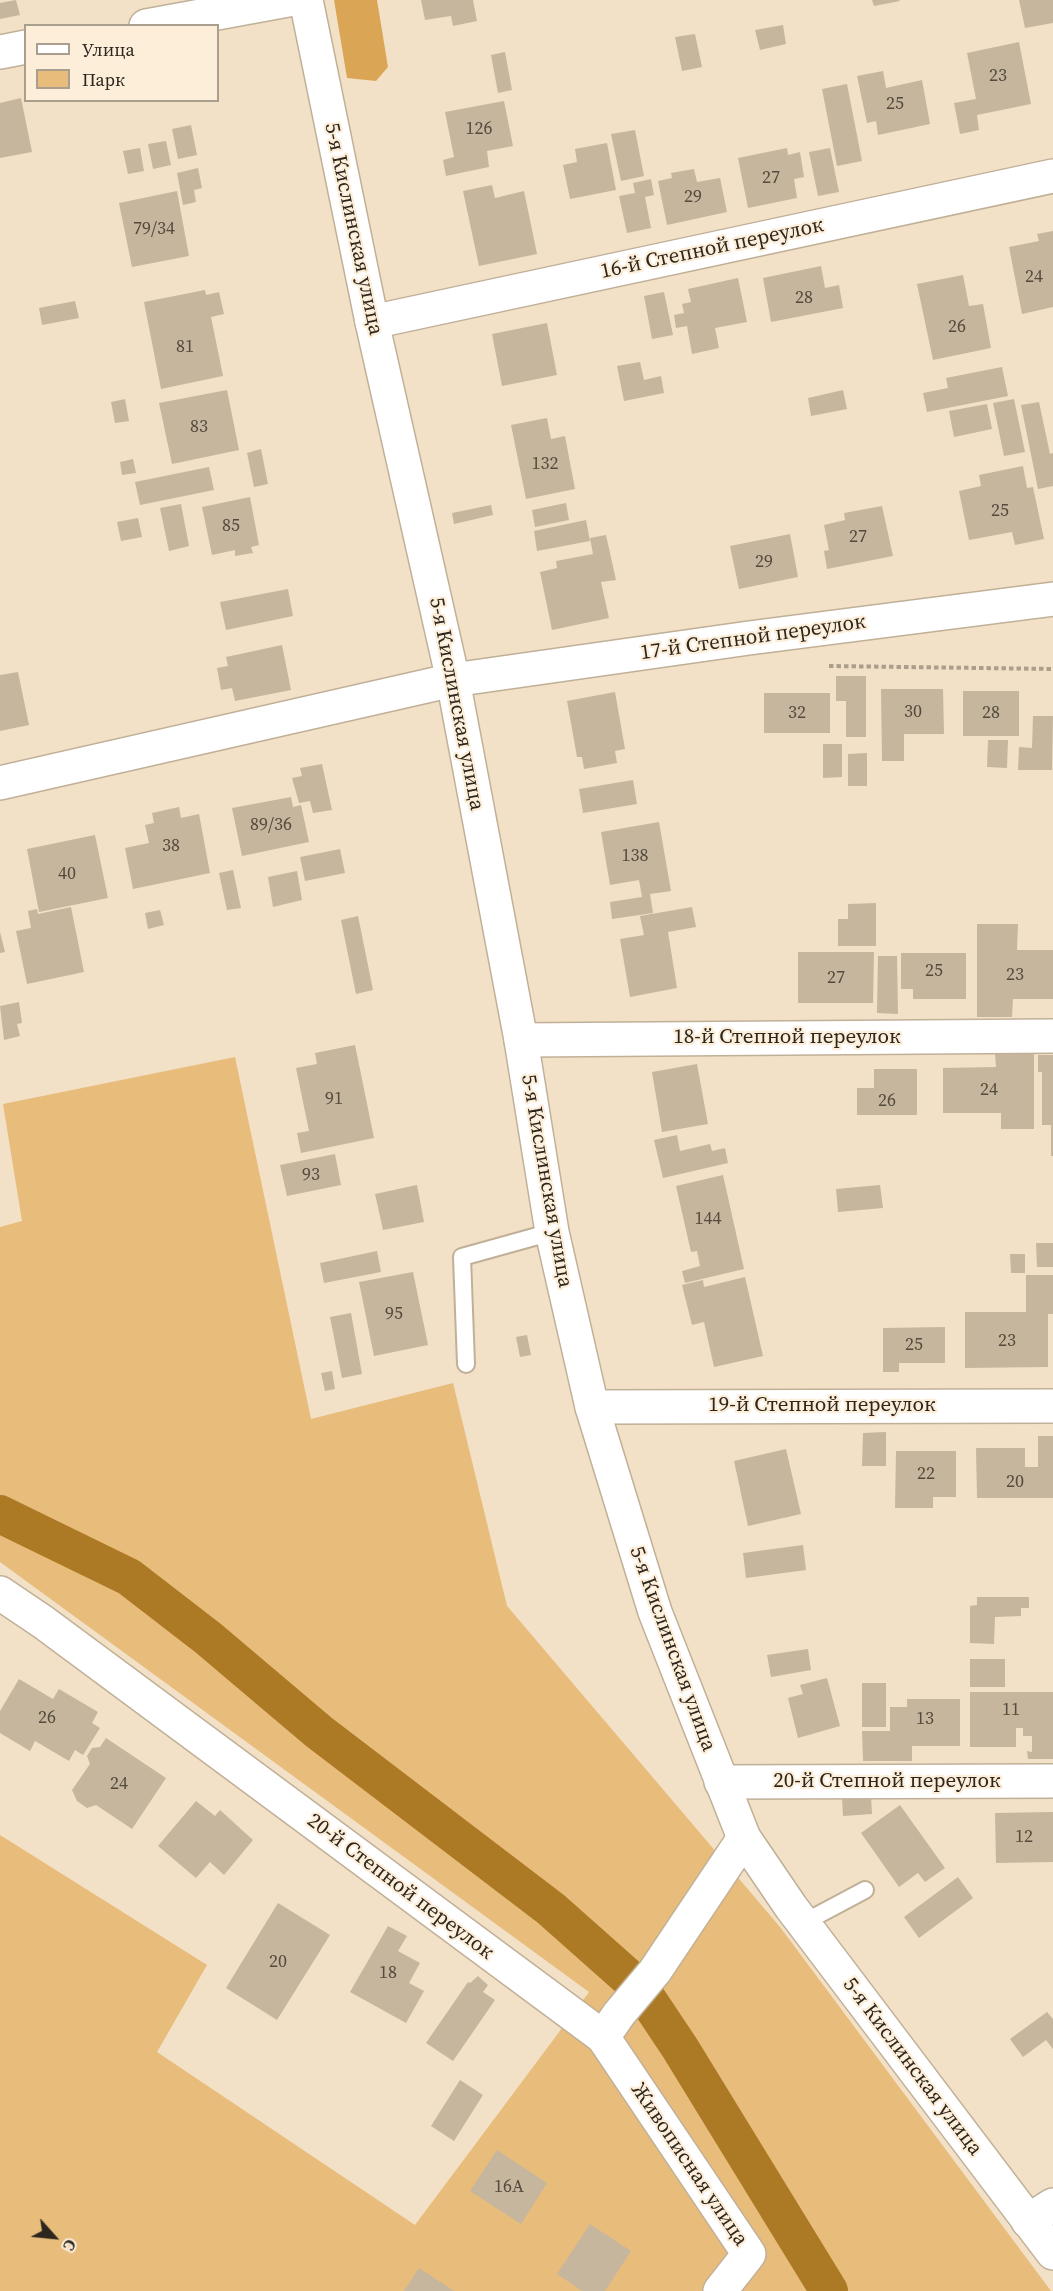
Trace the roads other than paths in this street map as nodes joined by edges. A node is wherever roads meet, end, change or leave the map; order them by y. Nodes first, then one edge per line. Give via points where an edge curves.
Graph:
1 (288, 0) edge
2 (306, 0) edge
3 (157, 24) edge
4 (24, 47) edge
5 (0, 52) edge
6 (1053, 176) edge
7 (372, 322) junction
8 (1053, 599) edge
9 (453, 680) junction
10 (0, 783) edge
11 (1053, 1036) edge
12 (521, 1040) junction
13 (552, 1233) junction
14 (466, 1364) dead end
15 (1053, 1406) edge
16 (592, 1407) junction
17 (0, 1593) edge
18 (1053, 1781) edge
19 (721, 1782) junction
20 (744, 1838) junction
21 (865, 1890) dead end
22 (803, 1923) junction
23 (603, 2037) junction
24 (1041, 2213) edge
25 (1053, 2253) edge
26 (720, 2291) edge

1 - 3 street
2 - 7 street, 5-я Кислинская улица
4 - 5 street
6 - 7 street, 16-й Степной переулок
7 - 9 street, 5-я Кислинская улица
8 - 9 street, 17-й Степной переулок
9 - 10 street, 17-й Степной переулок
9 - 12 street, 5-я Кислинская улица
11 - 12 street, 18-й Степной переулок
12 - 13 street, 5-я Кислинская улица
13 - 14 lane via 462,1257
13 - 16 street, 5-я Кислинская улица
15 - 16 street, 19-й Степной переулок
16 - 19 street, 5-я Кислинская улица via 655,1612
17 - 23 street, 20-й Степной переулок
18 - 19 street, 20-й Степной переулок
19 - 20 street, 5-я Кислинская улица
20 - 22 street, 5-я Кислинская улица
20 - 23 street via 655,1971
21 - 22 lane
22 - 24 street, 5-я Кислинская улица
23 - 26 street, Живописная улица via 749,2254
24 - 25 street, 5-я Кислинская улица

